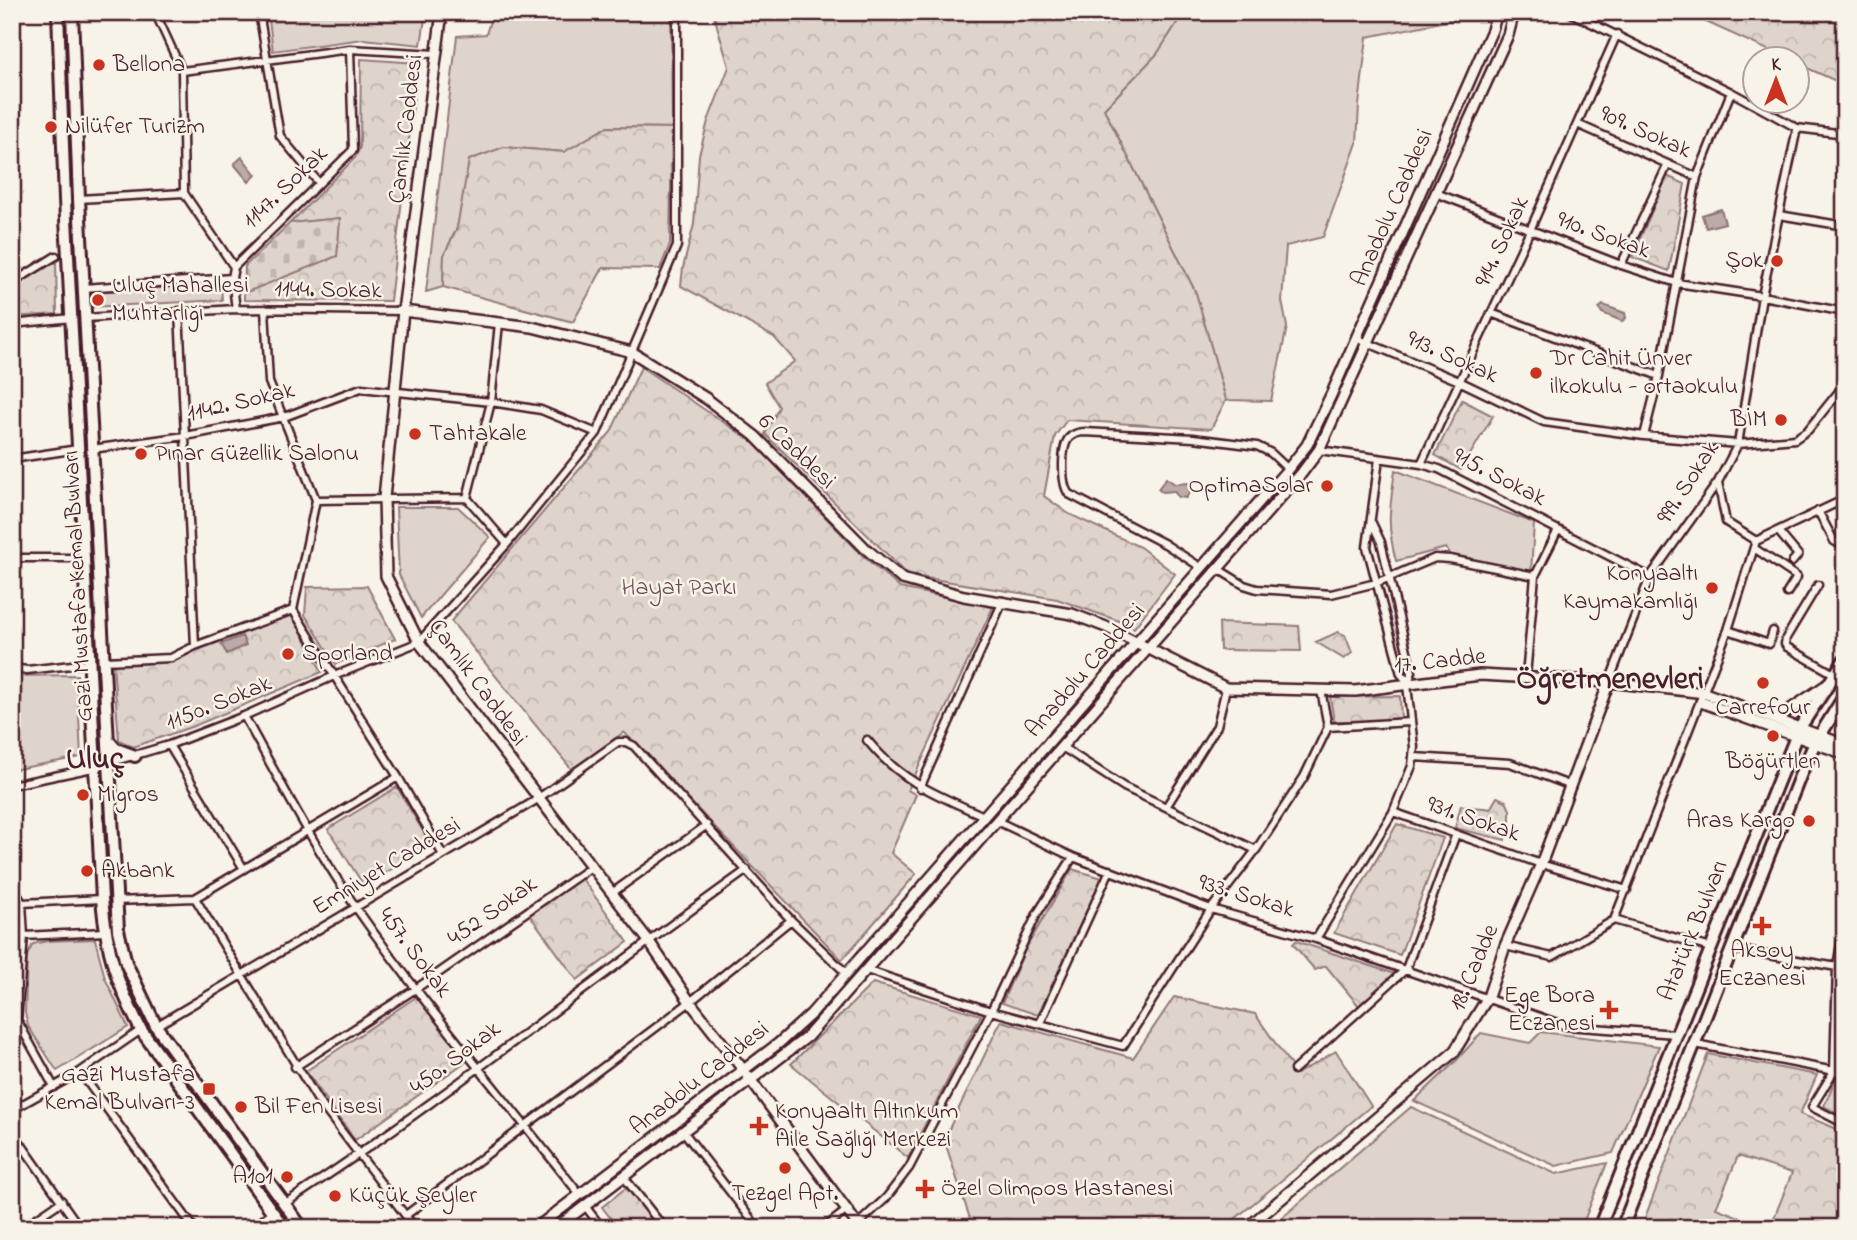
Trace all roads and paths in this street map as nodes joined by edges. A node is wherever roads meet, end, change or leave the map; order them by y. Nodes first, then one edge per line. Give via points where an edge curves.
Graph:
1 (58, 12) edge
2 (72, 12) edge
3 (155, 12) edge
4 (259, 12) edge
5 (442, 12) edge
6 (677, 12) edge
7 (1497, 12) edge
8 (1514, 12) edge
9 (1569, 12) edge
10 (1617, 34) junction
11 (349, 49) junction
12 (436, 54) junction
13 (267, 59) junction
14 (182, 71) junction
15 (1731, 92) junction
16 (1577, 124) junction
17 (1797, 128) junction
18 (1844, 132) edge
19 (1668, 164) junction
20 (1697, 177) junction
21 (319, 183) junction
22 (184, 193) junction
23 (1436, 193) junction
24 (79, 199) junction
25 (1779, 215) junction
26 (1845, 226) edge
27 (1530, 230) junction
28 (56, 256) dead end
29 (1621, 265) junction
30 (233, 267) junction
31 (232, 278) junction
32 (1677, 283) junction
33 (12, 284) edge
34 (83, 288) junction
35 (1762, 296) junction
36 (236, 309) junction
37 (265, 309) junction
38 (179, 311) junction
39 (403, 312) junction
40 (1845, 312) edge
41 (1491, 313) junction
42 (72, 318) junction
43 (85, 318) junction
44 (499, 323) junction
45 (12, 324) edge
46 (1356, 338) junction
47 (1367, 342) junction
48 (632, 352) junction
49 (1659, 376) junction
50 (1459, 381) junction
51 (1845, 384) edge
52 (395, 392) junction
53 (491, 402) junction
54 (284, 417) junction
55 (597, 433) junction
56 (185, 436) junction
57 (1644, 436) junction
58 (1738, 444) junction
59 (78, 449) junction
60 (92, 449) junction
61 (1319, 450) junction
62 (12, 459) edge
63 (1379, 460) junction
64 (1421, 464) junction
65 (1288, 469) junction
66 (1718, 482) junction
67 (384, 498) junction
68 (467, 498) junction
69 (1845, 499) edge
70 (316, 500) junction
71 (1818, 511) junction
72 (1372, 523) junction
73 (1558, 530) junction
74 (1778, 531) junction
75 (507, 544) junction
76 (1755, 545) junction
77 (1845, 547) edge
78 (12, 558) edge
79 (84, 558) junction
80 (1792, 562) dead end
81 (1202, 568) junction
82 (1217, 569) junction
83 (1535, 576) junction
84 (1650, 577) junction
85 (1390, 578) junction
86 (1376, 583) junction
87 (1818, 585) dead end
88 (1787, 593) dead end
89 (1003, 601) junction
90 (293, 610) junction
91 (1728, 630) junction
92 (1773, 631) dead end
93 (419, 642) junction
94 (1136, 643) junction
95 (195, 646) junction
96 (1149, 649) junction
97 (1845, 659) edge
98 (104, 661) junction
99 (90, 663) junction
100 (12, 667) edge
101 (1833, 674) junction
102 (334, 676) junction
103 (1526, 676) junction
104 (1609, 682) junction
105 (1407, 683) junction
106 (1827, 685) junction
107 (1226, 688) junction
108 (1321, 690) junction
109 (1845, 695) edge
110 (1703, 697) junction
111 (1761, 714) junction
112 (244, 716) junction
113 (1410, 722) junction
114 (1328, 727) junction
115 (1797, 733) junction
116 (108, 740) junction
117 (867, 740) dead end
118 (1817, 740) junction
119 (169, 745) junction
120 (1845, 745) edge
121 (1062, 747) junction
122 (1845, 754) edge
123 (135, 756) junction
124 (1414, 757) junction
125 (109, 764) junction
126 (95, 767) junction
127 (398, 776) junction
128 (12, 785) edge
129 (1569, 785) junction
130 (920, 788) junction
131 (539, 799) junction
132 (1166, 807) junction
133 (1392, 812) junction
134 (984, 816) junction
135 (997, 821) junction
136 (707, 825) junction
137 (307, 829) junction
138 (1456, 834) junction
139 (1255, 850) junction
140 (443, 855) junction
141 (1073, 857) junction
142 (1541, 864) junction
143 (591, 867) junction
144 (244, 869) junction
145 (747, 870) junction
146 (1110, 870) junction
147 (12, 884) edge
148 (1627, 890) junction
149 (612, 893) junction
150 (195, 898) junction
151 (102, 899) junction
152 (116, 901) junction
153 (22, 903) junction
154 (357, 909) junction
155 (1211, 909) junction
156 (1845, 919) edge
157 (791, 920) junction
158 (1614, 920) junction
159 (1843, 930) edge
160 (105, 932) junction
161 (23, 936) junction
162 (1316, 939) junction
163 (648, 940) junction
164 (1505, 946) junction
165 (1711, 948) junction
166 (1733, 949) junction
167 (1837, 967) junction
168 (1406, 969) junction
169 (866, 970) junction
170 (847, 974) junction
171 (241, 976) junction
172 (417, 988) junction
173 (1488, 997) junction
174 (690, 1002) junction
175 (991, 1011) junction
176 (15, 1020) edge
177 (1040, 1023) junction
178 (156, 1026) junction
179 (141, 1030) junction
180 (1676, 1034) junction
181 (1695, 1044) junction
182 (477, 1067) junction
183 (295, 1068) junction
184 (743, 1070) junction
185 (1294, 1070) dead end
186 (80, 1072) junction
187 (1834, 1072) junction
188 (1845, 1073) edge
189 (750, 1079) junction
190 (54, 1087) junction
191 (12, 1110) edge
192 (1845, 1124) edge
193 (527, 1126) junction
194 (683, 1131) junction
195 (13, 1134) edge
196 (360, 1155) junction
197 (623, 1176) junction
198 (580, 1195) junction
199 (61, 1200) junction
200 (284, 1203) junction
201 (585, 1206) junction
202 (847, 1210) junction
203 (272, 1212) junction
204 (406, 1215) junction
205 (859, 1226) edge
206 (22, 1228) edge
207 (80, 1228) edge
208 (194, 1228) edge
209 (252, 1228) edge
210 (284, 1228) edge
211 (302, 1228) edge
212 (415, 1228) edge
213 (536, 1228) edge
214 (556, 1228) edge
215 (602, 1228) edge
216 (664, 1228) edge
217 (758, 1228) edge
218 (824, 1228) edge
219 (1247, 1228) edge
220 (1599, 1228) edge
221 (1622, 1228) edge

1 - 42 main road, Gazi Mustafa Kemal Bulvarı
2 - 24 main road, Gazi Mustafa Kemal Bulvarı
3 - 14 street
4 - 13 street
5 - 12 main road, Çamlık Caddesi
6 - 48 street via 677,246
7 - 46 main road, Anadolu Caddesi
8 - 23 main road, Anadolu Caddesi
9 - 10 street
10 - 15 street
10 - 16 street, 914. Sokak
11 - 12 street
11 - 13 street
11 - 21 street, 1147. Sokak via 353,150
12 - 39 main road, Çamlık Caddesi
13 - 14 street
13 - 21 street via 280,136
14 - 22 street
15 - 17 street
15 - 20 street
16 - 19 street, 909. Sokak
16 - 27 street, 914. Sokak
17 - 18 street
17 - 25 street, 999. Sokak
19 - 20 street, 909. Sokak
19 - 29 street
20 - 32 street
21 - 30 street, 1147. Sokak
22 - 24 street
22 - 30 street
23 - 27 street, 910. Sokak
23 - 47 main road, Anadolu Caddesi
24 - 34 main road, Gazi Mustafa Kemal Bulvarı
25 - 26 street
25 - 35 street, 999. Sokak
27 - 29 street, 910. Sokak
27 - 41 street, 914. Sokak
28 - 33 street
29 - 32 street, 910. Sokak
30 - 31 street
31 - 34 street
31 - 36 street
32 - 35 street, 910. Sokak
32 - 49 street
34 - 43 main road, Gazi Mustafa Kemal Bulvarı
35 - 40 street, 910. Sokak
35 - 58 street, 999. Sokak
36 - 37 street, 1144. Sokak
36 - 38 street, 1144. Sokak
37 - 39 street, 1144. Sokak
37 - 54 street via 269,383
38 - 43 street, 1144. Sokak
38 - 56 street
39 - 44 main road, 6 Caddesi
39 - 52 main road, Çamlık Caddesi
41 - 49 street
41 - 50 street, 914. Sokak
42 - 45 street
42 - 59 main road, Gazi Mustafa Kemal Bulvarı
43 - 60 main road, Gazi Mustafa Kemal Bulvarı
44 - 48 main road, 6 Caddesi
44 - 53 street
46 - 47 street, 913. Sokak
46 - 65 main road, Anadolu Caddesi via 1307,445
47 - 50 street, 913. Sokak
47 - 61 main road, Anadolu Caddesi
48 - 55 street
48 - 89 main road, 6 Caddesi via 755,436 865,548 902,579
49 - 57 street
50 - 57 street, 913. Sokak via 1544,422
50 - 64 street, 914. Sokak
51 - 58 street, 913. Sokak via 1808,430 1795,439
52 - 53 street, 1142. Sokak
52 - 54 street, 1142. Sokak via 361,388
52 - 67 main road, Çamlık Caddesi
53 - 55 street, 1142. Sokak via 541,410
53 - 68 street
54 - 56 street, 1142. Sokak
54 - 70 street
55 - 75 street
56 - 60 street, 1142. Sokak
56 - 95 street
57 - 58 street, 913. Sokak
58 - 66 street, 999. Sokak
59 - 62 street
59 - 79 main road, Gazi Mustafa Kemal Bulvarı
60 - 98 main road, Gazi Mustafa Kemal Bulvarı
61 - 63 street, 915. Sokak
61 - 82 main road, Anadolu Caddesi
63 - 64 street, 915. Sokak
63 - 72 street
64 - 73 street, 915. Sokak
65 - 81 main road, Anadolu Caddesi
65 - 81 street via 1266,449 1250,445 1085,432 1070,437 1065,445 1063,481 1069,494
66 - 76 street via 1727,522
66 - 84 street, 999. Sokak
67 - 68 street
67 - 70 street
67 - 93 main road, Çamlık Caddesi via 386,576
68 - 75 street
69 - 71 street
70 - 90 street
71 - 74 street
71 - 77 street via 1834,541
72 - 85 street
72 - 86 street via 1367,547
73 - 83 street
73 - 84 street, 915. Sokak
74 - 76 street
74 - 80 street via 1798,555
75 - 93 street
76 - 88 street via 1797,578
76 - 91 street
78 - 79 street
79 - 99 main road, Gazi Mustafa Kemal Bulvarı
81 - 94 main road, Anadolu Caddesi
82 - 86 street via 1244,585 1265,590 1331,594
82 - 96 main road, Anadolu Caddesi
83 - 85 street via 1440,558
83 - 103 street
84 - 104 street, 999. Sokak
85 - 86 street
85 - 105 street via 1412,672
86 - 105 street
87 - 101 street via 1785,644
89 - 94 main road, 6 Caddesi via 1072,614
89 - 130 street
90 - 95 street
90 - 102 street
91 - 92 street via 1769,644
91 - 110 street
93 - 102 street, 1150. Sokak
93 - 131 main road, Çamlık Caddesi
94 - 96 main road, 6 Caddesi
94 - 134 main road, Anadolu Caddesi
95 - 98 street via 171,658
96 - 107 main road, 17. Cadde
96 - 121 main road, Anadolu Caddesi
97 - 101 main road, Atatürk Bulvarı
98 - 116 main road, Gazi Mustafa Kemal Bulvarı
99 - 100 street via 27,670
99 - 126 main road, Gazi Mustafa Kemal Bulvarı
101 - 106 main road, Atatürk Bulvarı
102 - 112 street, 1150. Sokak
102 - 127 street
103 - 104 main road, 17. Cadde
103 - 105 main road, 17. Cadde via 1480,675
104 - 110 main road, 17. Cadde
104 - 129 main road, 18. Cadde
105 - 108 main road, 17. Cadde via 1355,691
105 - 113 street
106 - 111 main road via 1782,715
106 - 115 main road, Atatürk Bulvarı
107 - 108 main road, 17. Cadde
107 - 132 street via 1217,726
108 - 114 street
109 - 118 main road, Atatürk Bulvarı
110 - 111 main road, 17. Cadde
110 - 115 main road
110 - 148 street
111 - 115 main road, 17. Cadde
112 - 119 street, 1150. Sokak
112 - 137 street, 457. Sokak
113 - 114 street
113 - 124 street
114 - 139 street via 1304,777
115 - 118 main road, 17. Cadde
115 - 165 main road, Atatürk Bulvarı
116 - 123 main road
116 - 125 main road, Gazi Mustafa Kemal Bulvarı
117 - 130 street
118 - 120 main road
118 - 122 main road
118 - 166 main road, Atatürk Bulvarı
119 - 123 street, 1150. Sokak
119 - 144 street
121 - 132 street via 1124,787
121 - 135 main road, Anadolu Caddesi
123 - 125 street, 1150. Sokak
124 - 129 street via 1510,763
124 - 133 street
125 - 126 street, 1150. Sokak
125 - 152 main road, Gazi Mustafa Kemal Bulvarı
126 - 128 street, 1150. Sokak
126 - 151 main road, Gazi Mustafa Kemal Bulvarı
127 - 137 street
127 - 140 street
129 - 142 main road, 18. Cadde
130 - 134 street
131 - 136 street, Emniyet Caddesi via 618,742 626,742
131 - 140 street, Emniyet Caddesi
131 - 143 main road, Çamlık Caddesi
132 - 139 street
133 - 138 street, 931. Sokak
133 - 162 street
134 - 170 main road, Anadolu Caddesi
135 - 141 street, 933. Sokak
135 - 169 main road, Anadolu Caddesi
136 - 145 street
136 - 149 street
137 - 144 street
137 - 154 street, 457. Sokak
138 - 142 street, 931. Sokak
138 - 168 street
139 - 155 street
140 - 154 street, Emniyet Caddesi
141 - 146 street, 933. Sokak
141 - 175 street via 1037,914
142 - 148 street, 931. Sokak
142 - 164 main road, 18. Cadde
143 - 149 main road, Çamlık Caddesi
143 - 172 street, 452 Sokak
144 - 150 street
145 - 157 street
145 - 163 street, 450. Sokak
146 - 155 street, 933. Sokak
146 - 177 street
147 - 153 street
148 - 158 street
149 - 163 main road, Çamlık Caddesi
150 - 152 street
150 - 171 street
151 - 153 street
151 - 160 main road, Gazi Mustafa Kemal Bulvarı
152 - 178 main road, Gazi Mustafa Kemal Bulvarı via 121,947
153 - 161 street
154 - 171 street, Emniyet Caddesi
154 - 172 street, 457. Sokak
155 - 162 street, 933. Sokak
155 - 177 street via 1123,1046
156 - 159 street
157 - 170 street
157 - 174 street
158 - 164 street via 1552,957
158 - 165 street
159 - 167 street
160 - 161 street
160 - 179 main road, Gazi Mustafa Kemal Bulvarı via 113,968
161 - 176 street
162 - 168 street, 933. Sokak
163 - 174 main road, Çamlık Caddesi
163 - 182 street, 450. Sokak
164 - 173 main road, 18. Cadde
165 - 180 main road, Atatürk Bulvarı
166 - 167 street
166 - 181 main road, Atatürk Bulvarı
167 - 187 street
168 - 173 street, 933. Sokak
168 - 185 street
169 - 175 street
169 - 189 main road, Anadolu Caddesi via 807,1037
170 - 184 main road, Anadolu Caddesi via 796,1030
171 - 178 street, Emniyet Caddesi
171 - 183 street
172 - 182 street, 457. Sokak
172 - 183 street, 452 Sokak
173 - 180 street, 933. Sokak via 1566,1026
173 - 219 main road, 18. Cadde via 1454,1052
174 - 184 main road, Çamlık Caddesi
174 - 193 street
175 - 177 street
175 - 205 street via 909,1168
176 - 190 street
178 - 200 main road, Gazi Mustafa Kemal Bulvarı
179 - 186 street
179 - 203 main road, Gazi Mustafa Kemal Bulvarı
180 - 220 main road, Atatürk Bulvarı
181 - 187 street
181 - 221 main road, Atatürk Bulvarı
182 - 193 street, 457. Sokak
182 - 196 street, 450. Sokak
183 - 196 street
184 - 189 main road, Çamlık Caddesi
184 - 198 main road, Anadolu Caddesi
186 - 190 street
186 - 208 street
187 - 188 street
187 - 192 street via 1812,1107
189 - 194 main road, Anadolu Caddesi
189 - 202 main road, Çamlık Caddesi
190 - 191 street
193 - 198 street, 457. Sokak
193 - 204 street
194 - 197 main road, Anadolu Caddesi
194 - 217 street
195 - 199 street
196 - 200 street, 450. Sokak
196 - 204 street
197 - 201 main road, Anadolu Caddesi
197 - 216 street
198 - 213 main road, Anadolu Caddesi
199 - 206 street
199 - 207 street
200 - 211 main road, Gazi Mustafa Kemal Bulvarı
201 - 214 main road, Anadolu Caddesi
201 - 215 street
202 - 205 main road, Çamlık Caddesi
202 - 218 street
203 - 209 street
203 - 210 main road, Gazi Mustafa Kemal Bulvarı
204 - 212 street

